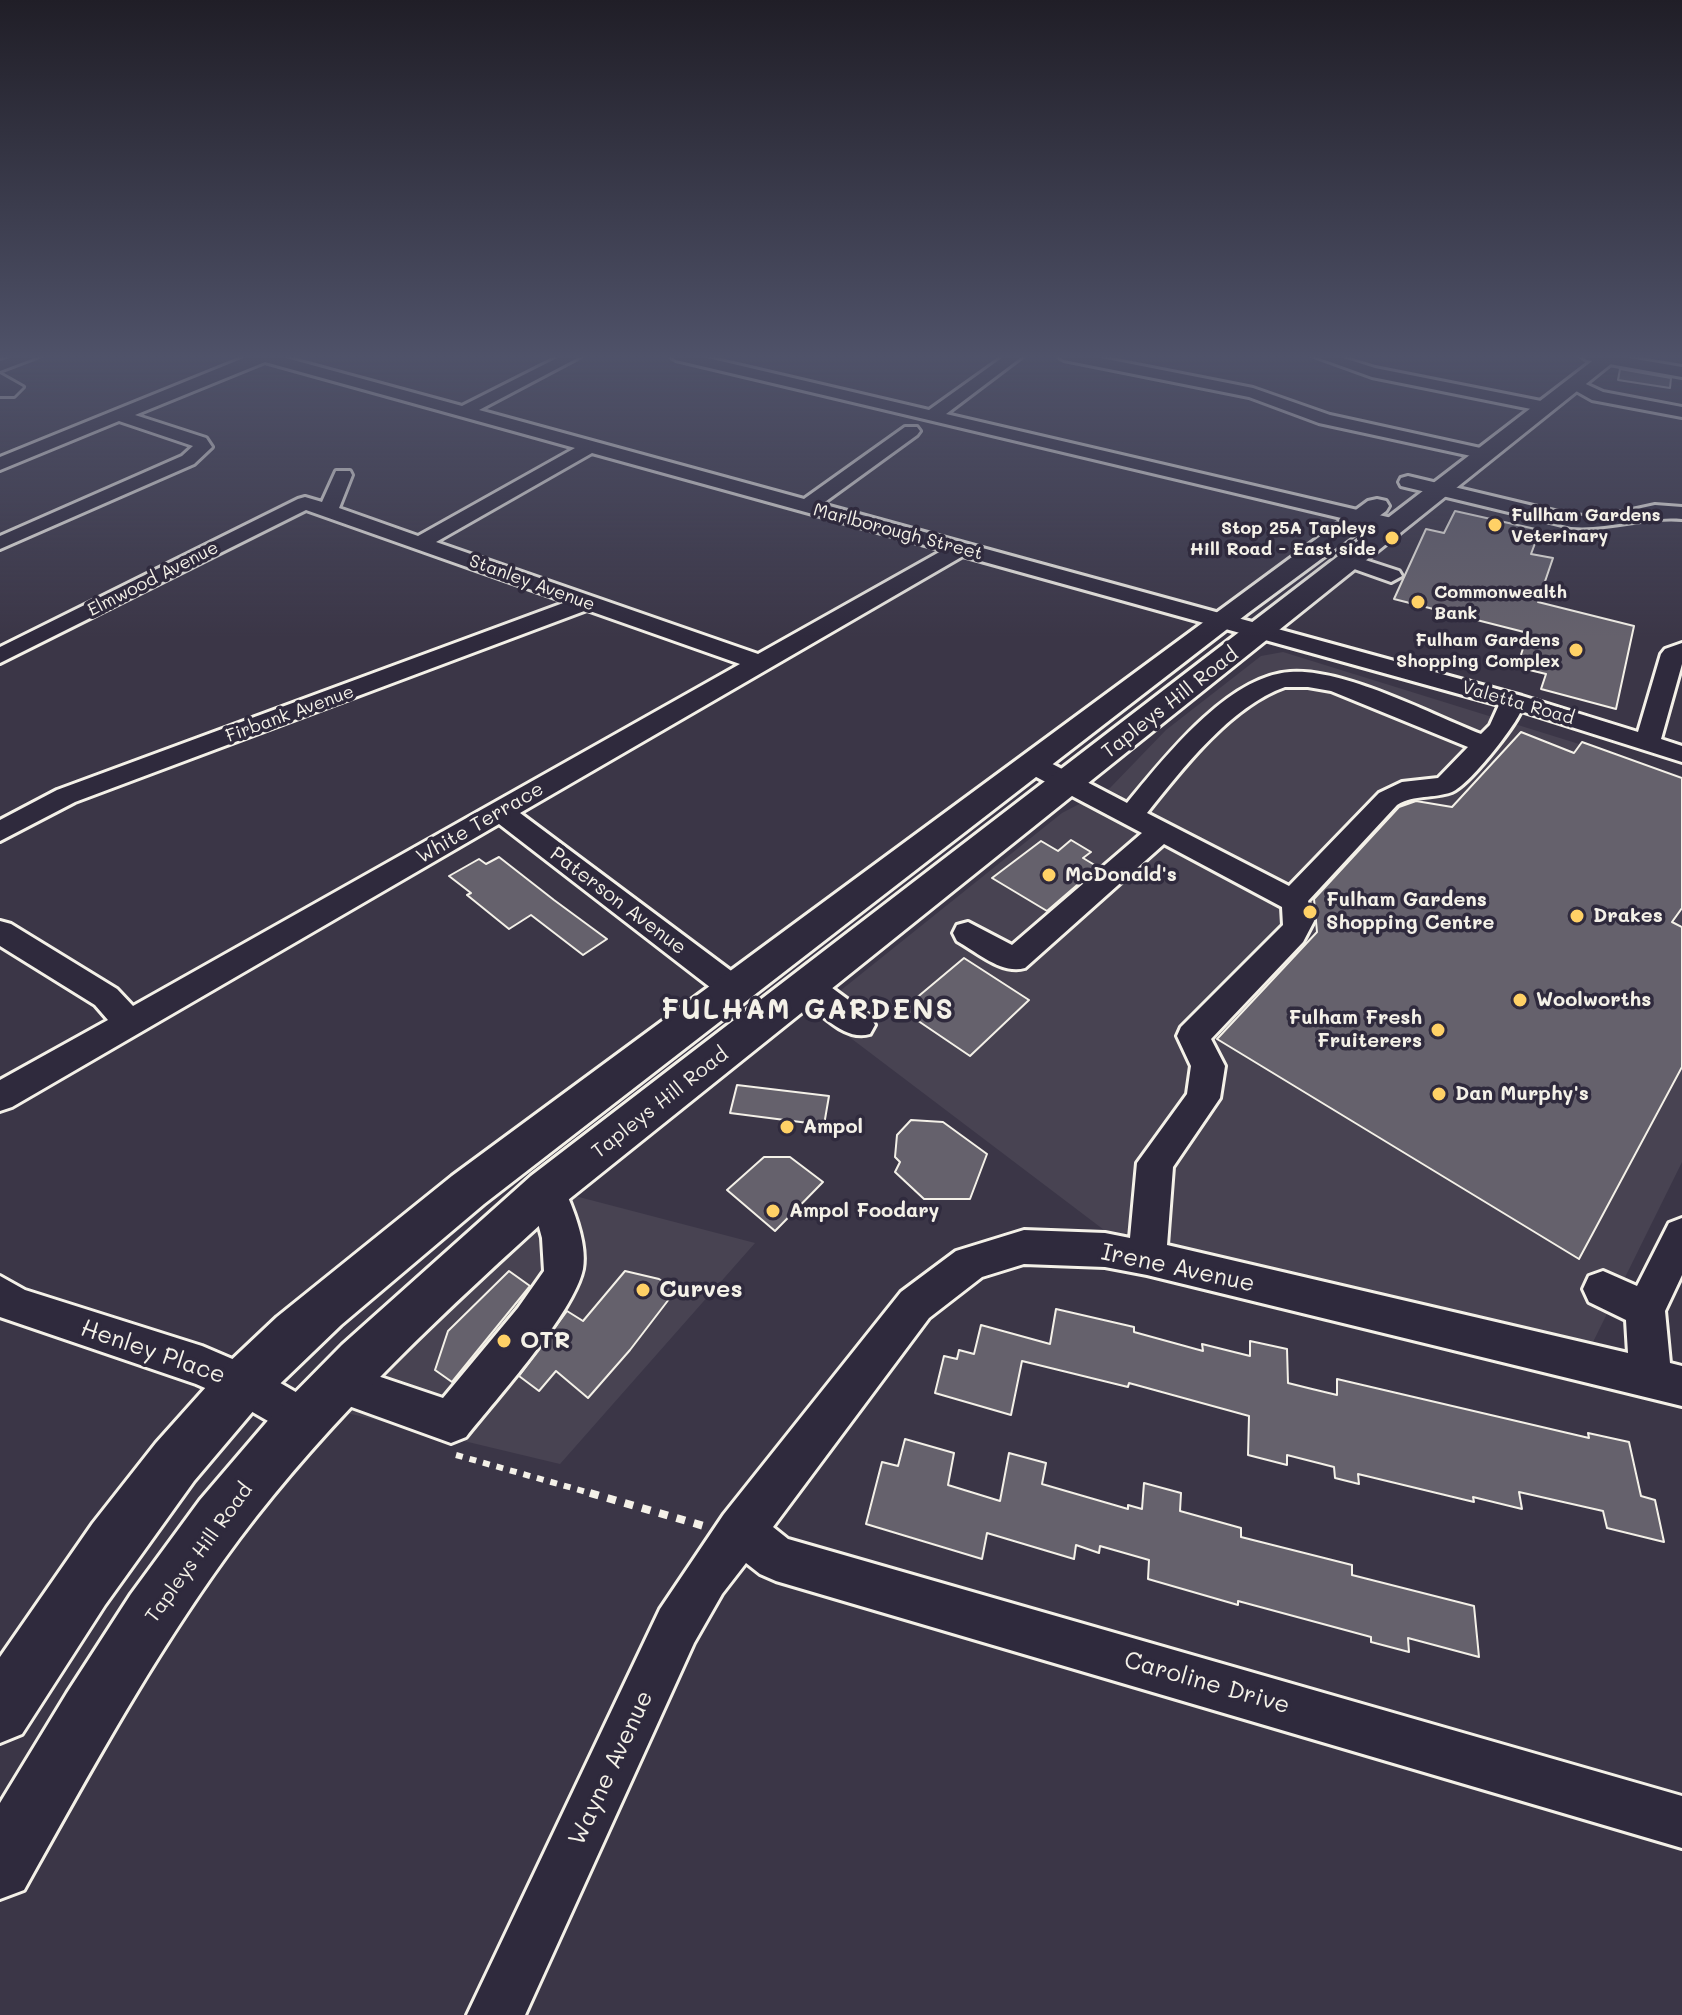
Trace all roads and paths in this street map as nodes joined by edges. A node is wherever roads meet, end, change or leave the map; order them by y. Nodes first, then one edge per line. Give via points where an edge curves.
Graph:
1 (37, 449) edge
2 (201, 449) edge
3 (586, 449) edge
4 (602, 449) edge
5 (886, 449) edge
6 (1079, 449) edge
7 (1452, 449) edge
8 (1464, 449) edge
9 (1491, 449) edge
10 (1485, 454) junction
11 (0, 464) edge
12 (343, 475) dead end
13 (1408, 482) junction
14 (1439, 491) junction
15 (305, 503) joint
16 (806, 507) junction
17 (328, 510) junction
18 (1682, 513) edge
19 (1365, 516) junction
20 (1396, 525) junction
21 (422, 542) junction
22 (0, 543) edge
23 (960, 549) junction
24 (1350, 561) junction
25 (1391, 576) dead end
26 (584, 603) junction
27 (1220, 620) junction
28 (1261, 632) junction
29 (1682, 650) edge
30 (0, 656) edge
31 (760, 663) junction
32 (1379, 664) junction
33 (1360, 694) junction
34 (1513, 701) junction
35 (1648, 742) junction
36 (1485, 745) junction
37 (1682, 754) edge
38 (1032, 764) junction
39 (1069, 783) junction
40 (501, 812) junction
41 (1131, 815) junction
42 (1162, 831) junction
43 (0, 832) edge
44 (1292, 900) junction
45 (0, 932) edge
46 (968, 933) dead end
47 (809, 987) junction
48 (735, 990) junction
49 (130, 1023) junction
50 (859, 1025) dead end
51 (0, 1097) edge
52 (547, 1190) junction
53 (1682, 1235) edge
54 (1147, 1258) junction
55 (1603, 1289) dead end
56 (0, 1294) edge
57 (1645, 1310) junction
58 (339, 1383) junction
59 (1666, 1383) edge
60 (243, 1384) junction
61 (303, 1420) junction
62 (454, 1454) dead end
63 (723, 1528) junction
64 (0, 1712) edge
65 (1682, 1822) edge
66 (0, 1866) edge
67 (496, 2015) edge

1 - 11 street
2 - 22 street via 188,460
3 - 21 street
4 - 16 street, Marlborough Street
5 - 16 street
6 - 19 street
7 - 13 main road, Tapleys Hill Road
8 - 10 street
9 - 10 main road, Tapleys Hill Road
10 - 14 main road, Tapleys Hill Road
12 - 17 street
13 - 14 street
13 - 19 main road, Tapleys Hill Road
14 - 18 street via 1571,521 1600,523 1655,511
14 - 20 main road, Tapleys Hill Road
15 - 17 street, Stanley Avenue
15 - 30 street, Elmwood Avenue
16 - 23 street, Marlborough Street
17 - 21 street, Stanley Avenue
19 - 20 street
19 - 27 main road, Tapleys Hill Road
20 - 24 main road, Tapleys Hill Road
21 - 26 street, Stanley Avenue
23 - 27 street, Marlborough Street
23 - 31 street, White Terrace
24 - 25 street
24 - 28 main road, Tapleys Hill Road
26 - 31 street, Stanley Avenue
26 - 43 street, Firbank Avenue via 66,796
27 - 28 street, Marlborough Street
27 - 38 main road, Tapleys Hill Road
28 - 32 street, Valetta Road
28 - 39 main road, Tapleys Hill Road
29 - 35 street via 1673,654
31 - 40 street, White Terrace
32 - 33 street
32 - 34 street, Valetta Road
33 - 36 street
33 - 41 street via 1314,680 1267,685 1223,717
34 - 35 street, Valetta Road
34 - 36 street via 1503,725
35 - 37 street, Valetta Road
36 - 44 street via 1446,785 1402,790 1388,799
38 - 39 street
38 - 48 main road, Tapleys Hill Road
39 - 41 street
39 - 47 main road, Tapleys Hill Road
40 - 48 street, Paterson Avenue
40 - 49 street, White Terrace
41 - 42 street
42 - 44 street
42 - 46 street via 1014,960
44 - 54 street via 1300,912 1292,934 1193,1036 1208,1066 1203,1098 1155,1163
45 - 49 street via 106,997
47 - 50 street
47 - 52 main road, Tapleys Hill Road
48 - 60 main road, Tapleys Hill Road via 468,1190
49 - 51 street, White Terrace
52 - 58 main road, Tapleys Hill Road via 398,1322
52 - 58 street via 564,1271 549,1299 451,1422
53 - 57 street
54 - 59 street, Irene Avenue
54 - 63 street, Irene Avenue via 1105,1250 1024,1247 970,1263 915,1305
55 - 57 street
56 - 60 street, Henley Place via 13,1304
57 - 59 street
58 - 61 main road, Tapleys Hill Road
60 - 61 street, Henley Place
60 - 64 main road, Tapleys Hill Road via 145,1499
61 - 66 main road, Tapleys Hill Road via 209,1535 123,1660
62 - 63 path
63 - 65 street, Caroline Drive via 776,1558
63 - 67 street, Wayne Avenue

